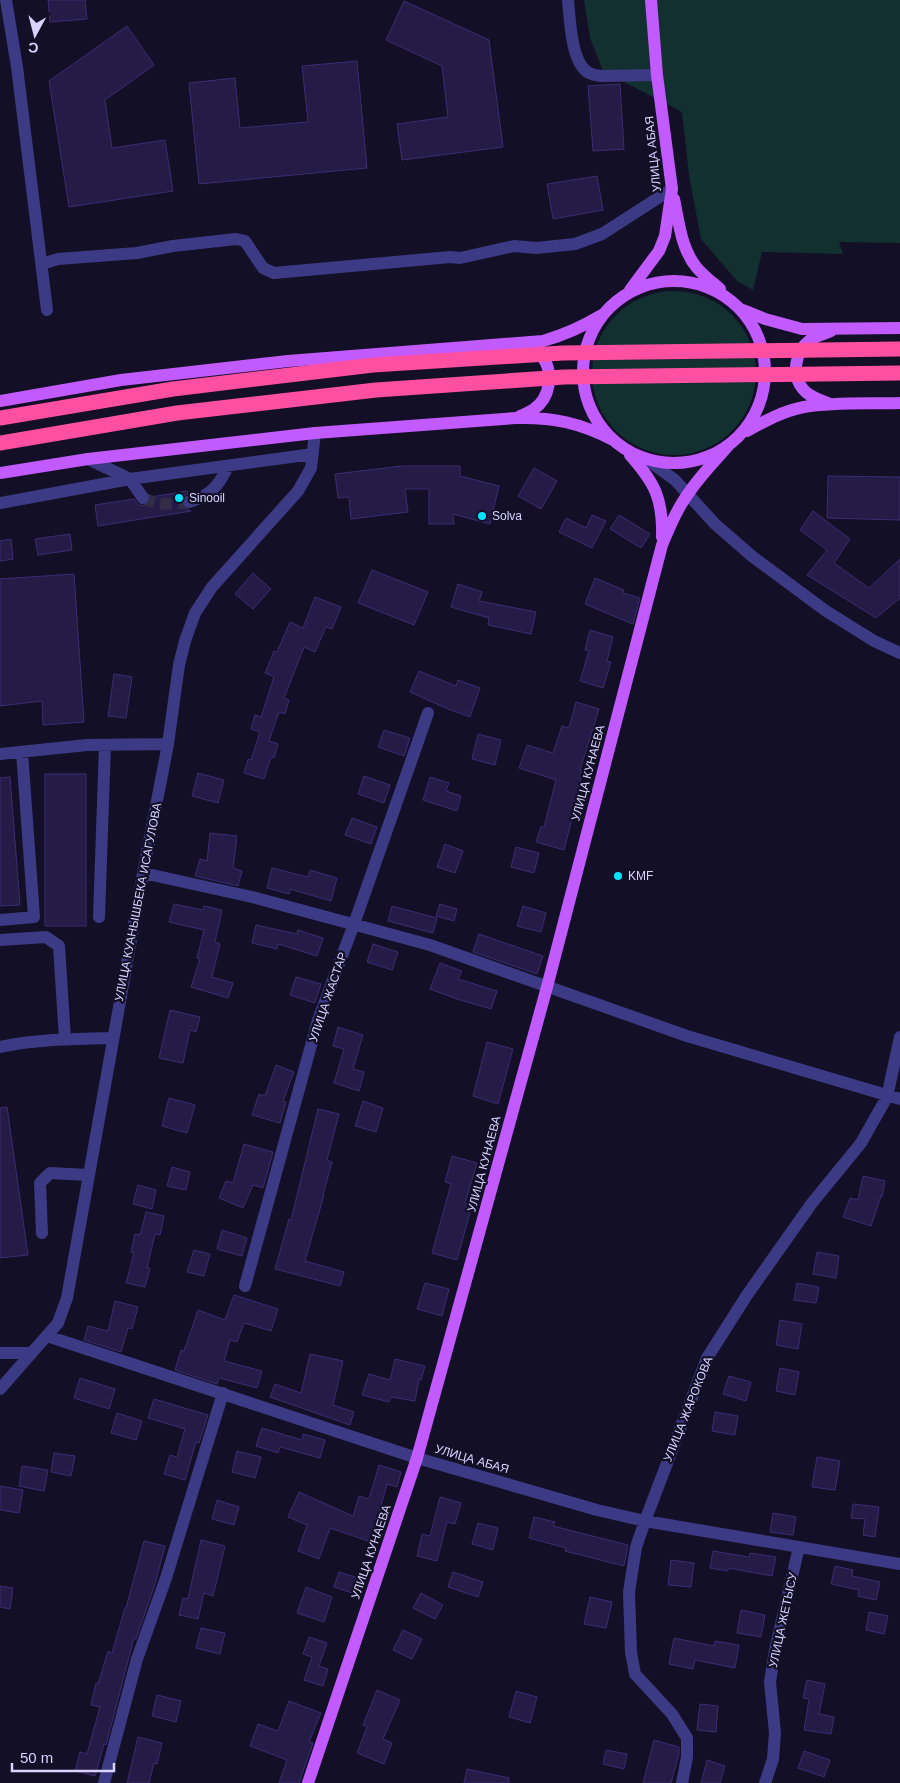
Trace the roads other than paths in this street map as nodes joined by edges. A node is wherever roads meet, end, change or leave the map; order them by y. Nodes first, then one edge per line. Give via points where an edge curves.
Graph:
1 (6, 0) edge
2 (568, 0) edge
3 (651, 0) edge
4 (657, 75) junction
5 (672, 189) junction
6 (42, 264) junction
7 (627, 293) junction
8 (729, 298) junction
9 (741, 309) junction
10 (48, 310) dead end
11 (602, 315) junction
12 (900, 328) edge
13 (836, 329) junction
14 (518, 343) junction
15 (900, 349) edge
16 (900, 373) edge
17 (0, 401) edge
18 (900, 403) edge
19 (831, 405) junction
20 (0, 418) edge
21 (516, 418) junction
22 (315, 433) junction
23 (741, 435) junction
24 (613, 440) junction
25 (0, 443) edge
26 (728, 446) junction
27 (626, 450) junction
28 (313, 454) junction
29 (88, 459) junction
30 (646, 459) junction
31 (228, 466) junction
32 (0, 473) edge
33 (130, 479) junction
34 (688, 493) junction
35 (143, 498) tunnel mouth
36 (189, 502) tunnel mouth
37 (0, 503) edge
38 (662, 545) junction
39 (900, 652) edge
40 (428, 713) dead end
41 (168, 744) junction
42 (106, 745) junction
43 (22, 752) junction
44 (0, 754) edge
45 (143, 873) junction
46 (34, 917) junction
47 (99, 917) dead end
48 (0, 920) edge
49 (354, 924) junction
50 (46, 937) junction
51 (0, 940) edge
52 (547, 987) junction
53 (900, 1037) edge
54 (113, 1038) junction
55 (65, 1039) junction
56 (0, 1047) edge
57 (887, 1097) junction
58 (900, 1100) edge
59 (88, 1176) junction
60 (42, 1234) dead end
61 (245, 1286) dead end
62 (47, 1336) junction
63 (0, 1353) edge
64 (32, 1353) junction
65 (0, 1389) edge
66 (223, 1393) junction
67 (417, 1458) junction
68 (644, 1521) junction
69 (799, 1547) junction
70 (900, 1564) edge
71 (104, 1783) edge
72 (308, 1783) edge
73 (682, 1783) edge
74 (765, 1783) edge

1 - 6 street via 18,67
2 - 4 street via 575,51 585,71 601,76
3 - 4 main road, УЛИЦА АБАЯ
4 - 5 main road, УЛИЦА АБАЯ
5 - 6 street via 602,234 575,244 536,248 514,246 460,258 274,273 263,268 245,241 236,239 137,253 58,259
5 - 7 main road, УЛИЦА АБАЯ via 665,236 659,251
5 - 8 main road via 688,254
6 - 10 street
7 - 8 main road via 647,284 675,281 710,288
7 - 11 main road
8 - 9 main road
9 - 13 main road via 802,329
9 - 23 main road via 761,343 766,372 761,401
11 - 14 main road via 561,336
11 - 24 main road via 584,351 582,370 590,408
12 - 13 main road
13 - 19 main road via 810,340 796,359 798,381 803,390
14 - 17 main road via 288,361 121,380
14 - 21 main road via 533,349 543,358 549,383 545,397 536,408
15 - 20 highway, bridge via 563,353 373,365 173,389
16 - 25 highway, bridge via 564,377 376,390 177,413
18 - 19 main road
19 - 23 main road via 781,413
21 - 22 main road
21 - 24 main road via 562,420
22 - 28 street, УЛИЦА КУАНЫШБЕКА ИСАГУЛОВА
22 - 29 main road
23 - 26 main road
24 - 27 main road
26 - 30 main road via 689,462 667,463
26 - 34 main road
27 - 30 main road
27 - 38 main road via 646,473 659,498 663,520
28 - 31 street
28 - 41 street, УЛИЦА КУАНЫШБЕКА ИСАГУЛОВА via 311,468 298,492 212,587 196,614 179,665
29 - 32 main road
29 - 33 street
30 - 34 street
31 - 33 street
31 - 36 street via 220,484 203,498
33 - 35 street
33 - 37 street
34 - 38 main road
34 - 39 street via 753,557 826,611 874,641
38 - 52 main road, УЛИЦА КУНАЕВА
40 - 49 street, УЛИЦА ЖАСТАР
41 - 42 street
41 - 45 street, УЛИЦА КУАНЫШБЕКА ИСАГУЛОВА
42 - 43 street
42 - 47 street
43 - 44 street
43 - 46 street
45 - 49 street
45 - 54 street, УЛИЦА КУАНЫШБЕКА ИСАГУЛОВА
46 - 48 street
46 - 50 street
49 - 52 street via 430,945
49 - 61 street, УЛИЦА ЖАСТАР via 318,1020
50 - 51 street
50 - 55 street via 59,946
52 - 57 street via 687,1036
52 - 67 main road, УЛИЦА КУНАЕВА
53 - 57 street, УЛИЦА ЖАРОКОВА
54 - 55 street
54 - 59 street, УЛИЦА КУАНЫШБЕКА ИСАГУЛОВА
55 - 56 street
57 - 58 street
57 - 68 street, УЛИЦА ЖАРОКОВА via 861,1143 812,1203 707,1358
59 - 60 street via 50,1173 40,1183
59 - 62 street, УЛИЦА КУАНЫШБЕКА ИСАГУЛОВА via 66,1298 58,1323
62 - 64 street, УЛИЦА КУАНЫШБЕКА ИСАГУЛОВА
62 - 66 street, УЛИЦА АБАЯ
63 - 64 street
64 - 65 street, УЛИЦА КУАНЫШБЕКА ИСАГУЛОВА
66 - 67 street, УЛИЦА АБАЯ
66 - 71 street via 166,1578 137,1659
67 - 68 street, УЛИЦА АБАЯ
67 - 72 main road, УЛИЦА КУНАЕВА
68 - 69 street, УЛИЦА АБАЯ
68 - 73 street, УЛИЦА ЖАРОКОВА via 629,1592 630,1652 635,1674 672,1714 687,1738
69 - 70 street, УЛИЦА АБАЯ
69 - 74 street, УЛИЦА ЖЕТЫСУ via 770,1682 774,1759

